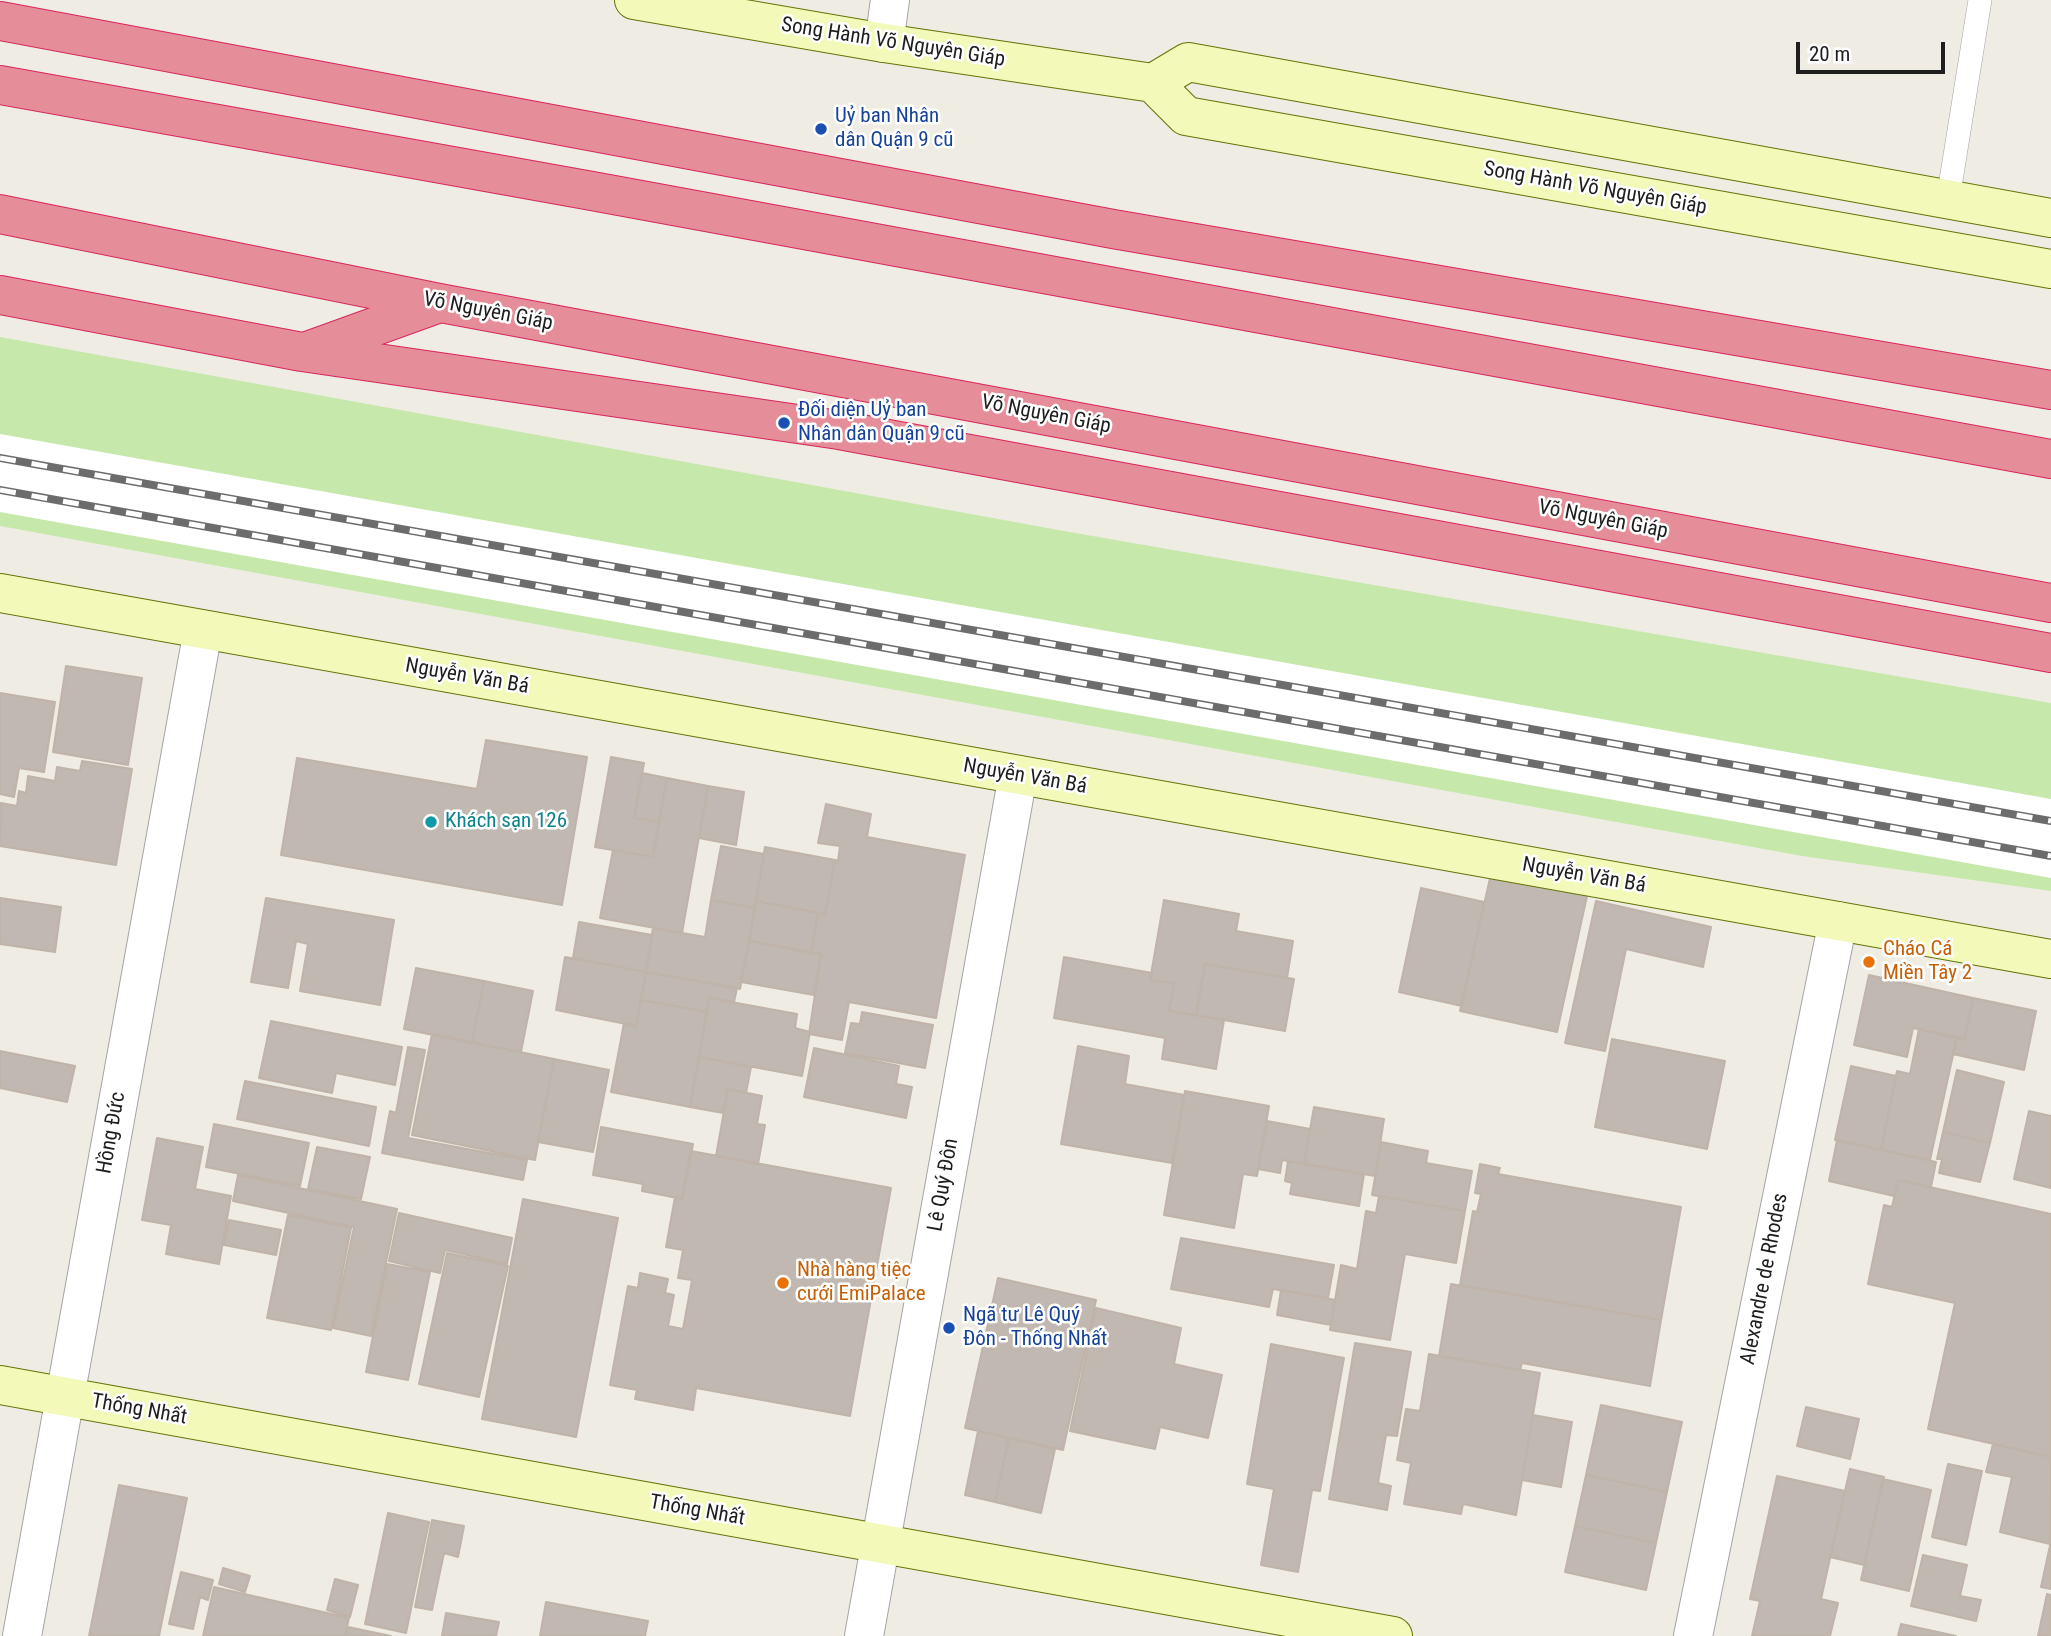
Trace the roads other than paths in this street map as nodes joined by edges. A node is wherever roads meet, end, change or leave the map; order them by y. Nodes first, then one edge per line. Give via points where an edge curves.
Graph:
1 (634, 0) edge
2 (890, 0) edge
3 (1980, 0) edge
4 (0, 21) edge
5 (884, 43) junction
6 (1153, 83) junction
7 (0, 85) edge
8 (1948, 199) junction
9 (0, 214) edge
10 (2051, 218) edge
11 (2051, 270) edge
12 (0, 295) edge
13 (440, 303) junction
14 (302, 352) junction
15 (749, 359) junction
16 (2051, 390) edge
17 (839, 430) junction
18 (2051, 459) edge
19 (0, 593) edge
20 (2051, 603) edge
21 (203, 630) junction
22 (2051, 653) edge
23 (1018, 775) junction
24 (1838, 921) junction
25 (2051, 959) edge
26 (0, 1385) edge
27 (65, 1397) junction
28 (880, 1544) junction
29 (22, 1636) edge
30 (864, 1636) edge
31 (1393, 1636) edge
32 (1693, 1636) edge

1 - 5 main road, Song Hành Võ Nguyên Giáp
2 - 5 street
3 - 8 lane
4 - 16 highway via 1113,229
5 - 6 main road, Song Hành Võ Nguyên Giáp
6 - 8 main road via 1188,62
6 - 11 main road, Song Hành Võ Nguyên Giáp via 1186,116
7 - 18 highway
8 - 10 main road
9 - 13 highway, Võ Nguyên Giáp
12 - 14 highway
13 - 14 highway
13 - 15 highway, Võ Nguyên Giáp
14 - 17 highway
15 - 17 highway
15 - 20 highway, Võ Nguyên Giáp
17 - 22 highway
19 - 21 main road, Nguyễn Văn Bá
21 - 23 main road, Nguyễn Văn Bá
21 - 27 street, Hồng Đức
23 - 24 main road, Nguyễn Văn Bá
23 - 28 street, Lê Quý Đôn
24 - 25 main road, Nguyễn Văn Bá
24 - 32 street, Alexandre de Rhodes
26 - 27 main road, Thống Nhất
27 - 28 main road, Thống Nhất
27 - 29 street, Hồng Đức
28 - 30 street, Lê Quý Đôn
28 - 31 main road, Thống Nhất

